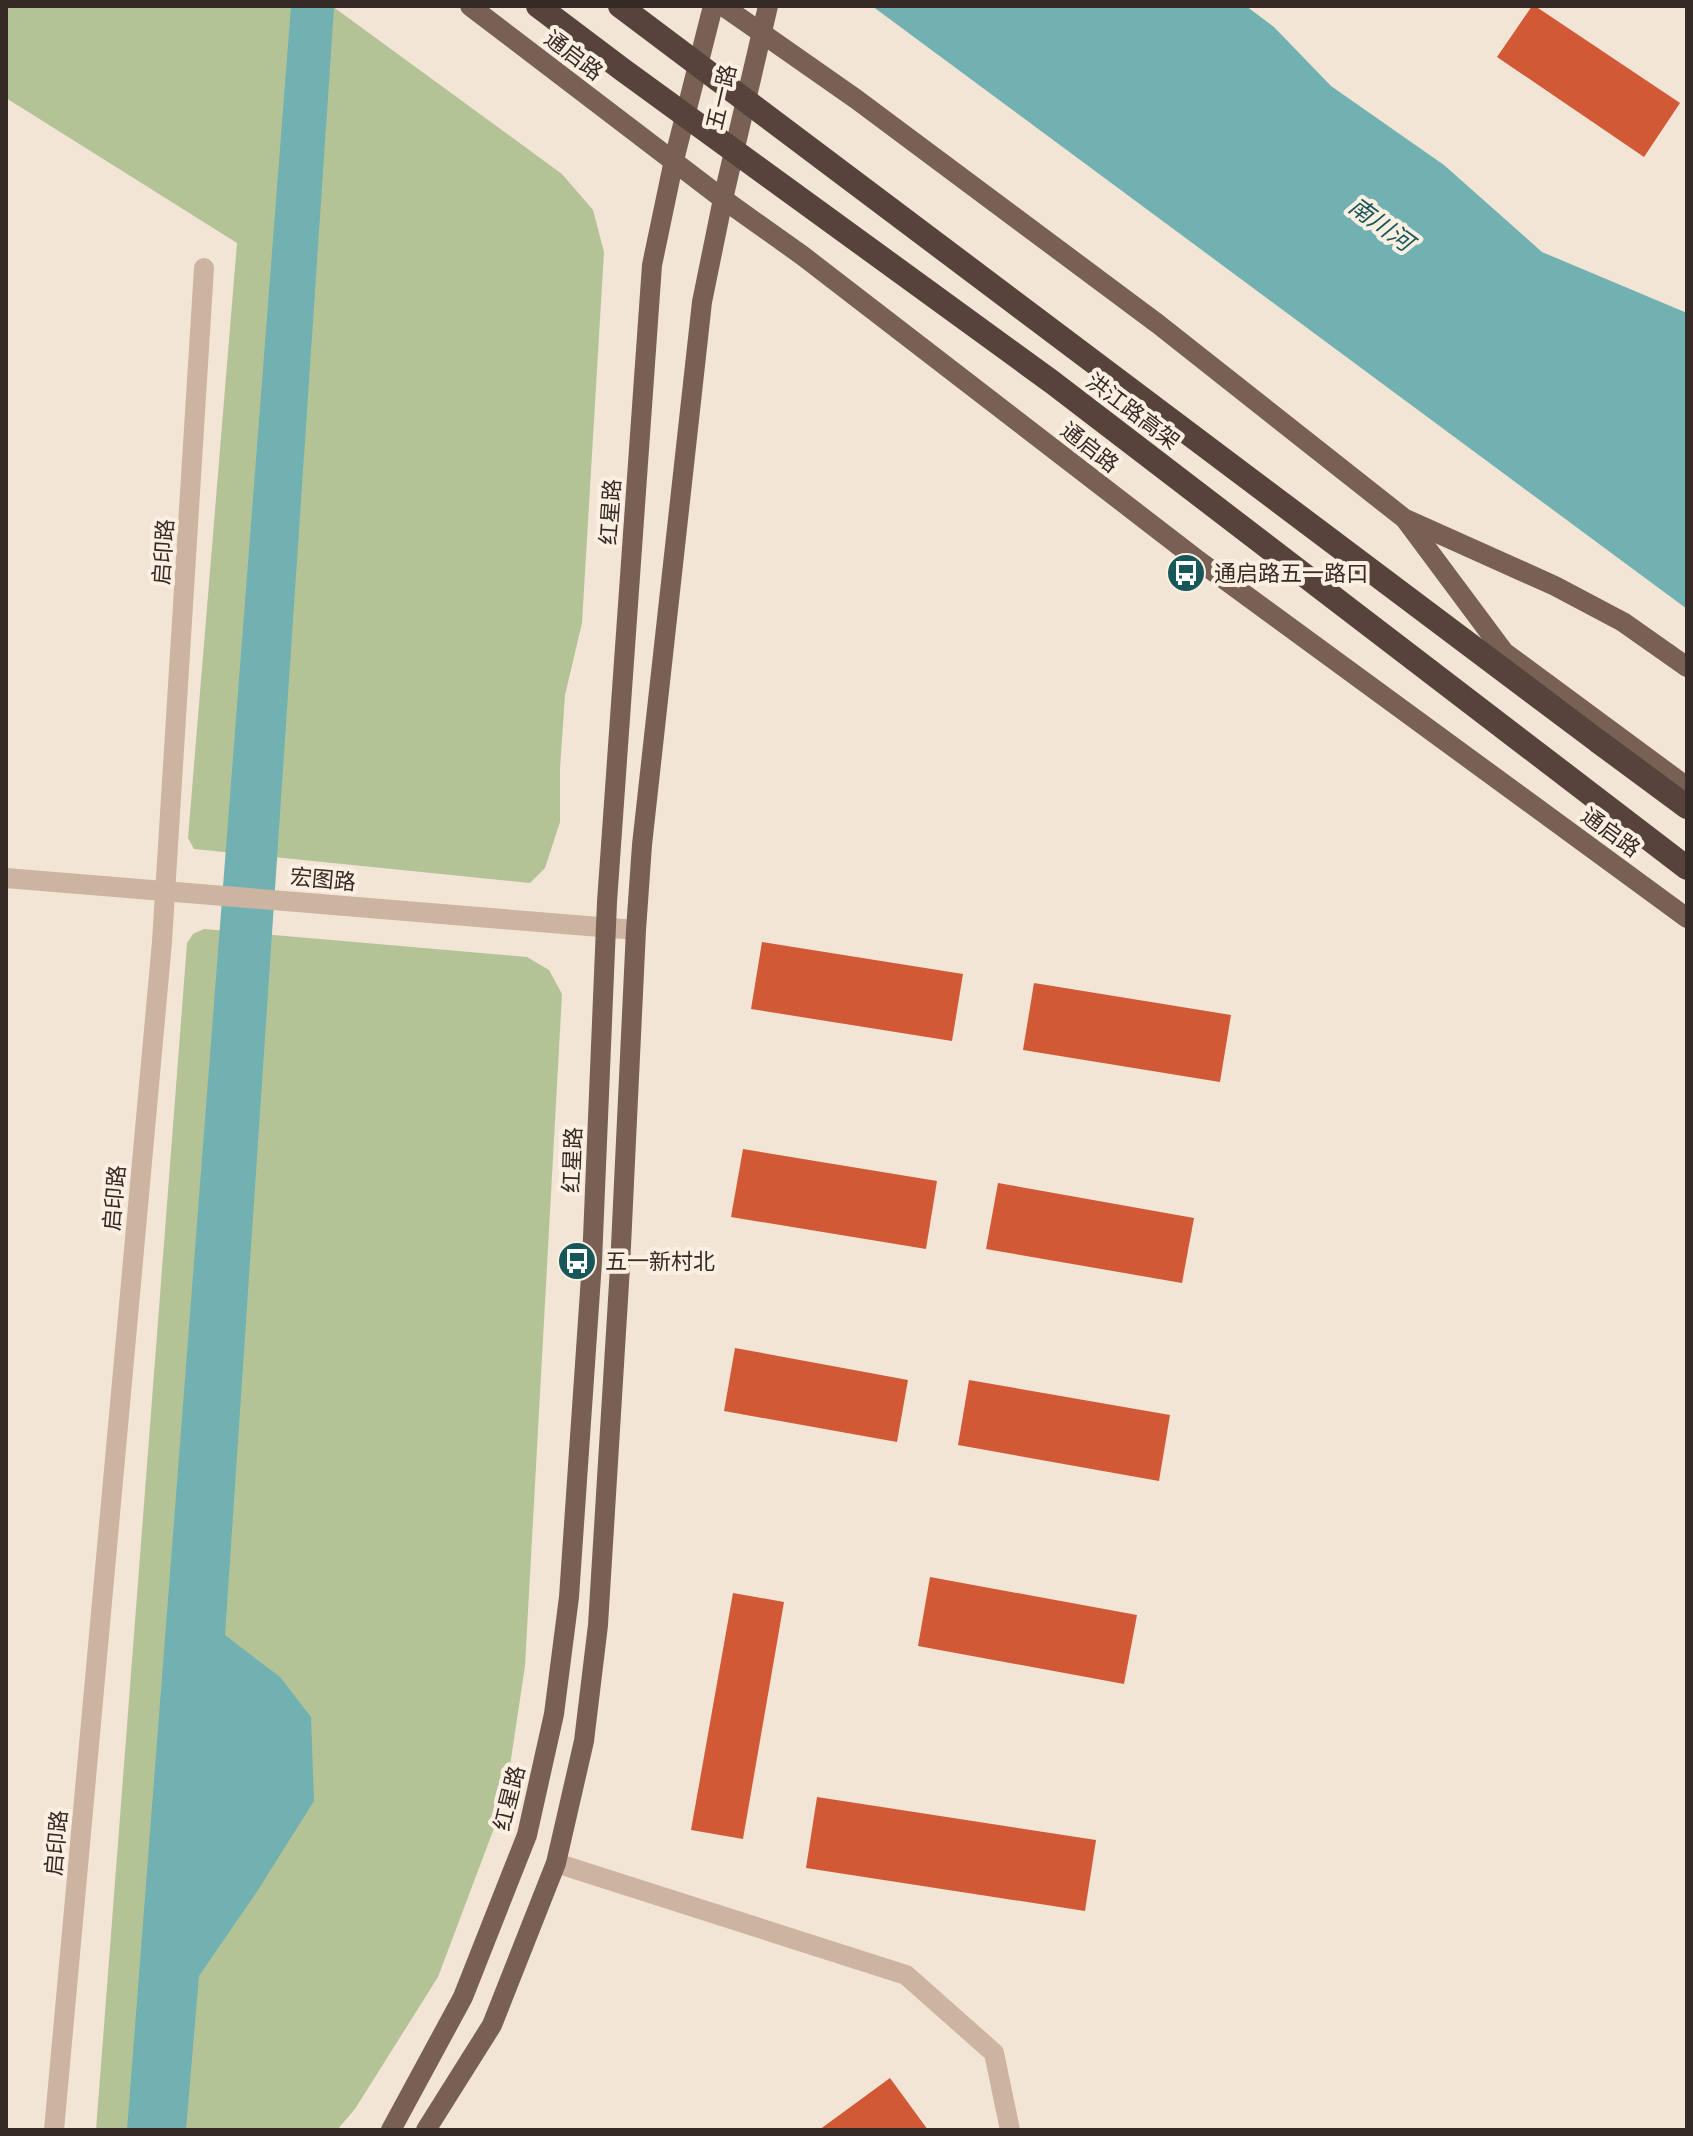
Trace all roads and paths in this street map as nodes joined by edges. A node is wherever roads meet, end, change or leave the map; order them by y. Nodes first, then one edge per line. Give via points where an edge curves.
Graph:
1 (470, 6) edge
2 (538, 6) edge
3 (620, 6) edge
4 (713, 6) edge
5 (723, 6) edge
6 (768, 6) edge
7 (760, 33) junction
8 (674, 160) junction
9 (723, 199) junction
10 (204, 268) dead end
11 (1405, 519) junction
12 (1687, 667) edge
13 (1599, 742) junction
14 (1687, 788) edge
15 (1687, 807) edge
16 (1687, 868) edge
17 (6, 878) edge
18 (166, 891) junction
19 (1687, 918) edge
20 (606, 927) junction
21 (636, 930) junction
22 (556, 1863) junction
23 (54, 2130) edge
24 (391, 2130) edge
25 (426, 2130) edge
26 (1010, 2130) edge

1 - 8 main road, 通启路
2 - 16 highway, 洪江路高架, bridge via 1052,382
3 - 13 highway, 洪江路高架, bridge
4 - 8 main road, 五一路
5 - 7 main road
6 - 7 main road, 五一路
7 - 9 main road, 五一路
7 - 11 main road via 1158,324
8 - 9 main road, 通启路
8 - 20 main road, 红星路 via 652,265
9 - 19 main road, 通启路 via 1195,558
9 - 21 main road via 702,302
10 - 18 street, 启印路
11 - 12 main road via 1555,586 1623,622
11 - 14 main road via 1504,652
13 - 14 highway
13 - 15 highway, 洪江路高架
17 - 18 street, 宏图路
18 - 20 street, 宏图路
18 - 23 street, 启印路
20 - 21 street, 宏图路
20 - 24 main road, 红星路 via 592,1262 569,1597 554,1714 527,1835 463,1997
21 - 22 main road via 598,1625 584,1741
22 - 25 main road via 492,2025
22 - 26 street via 906,1975 994,2053

